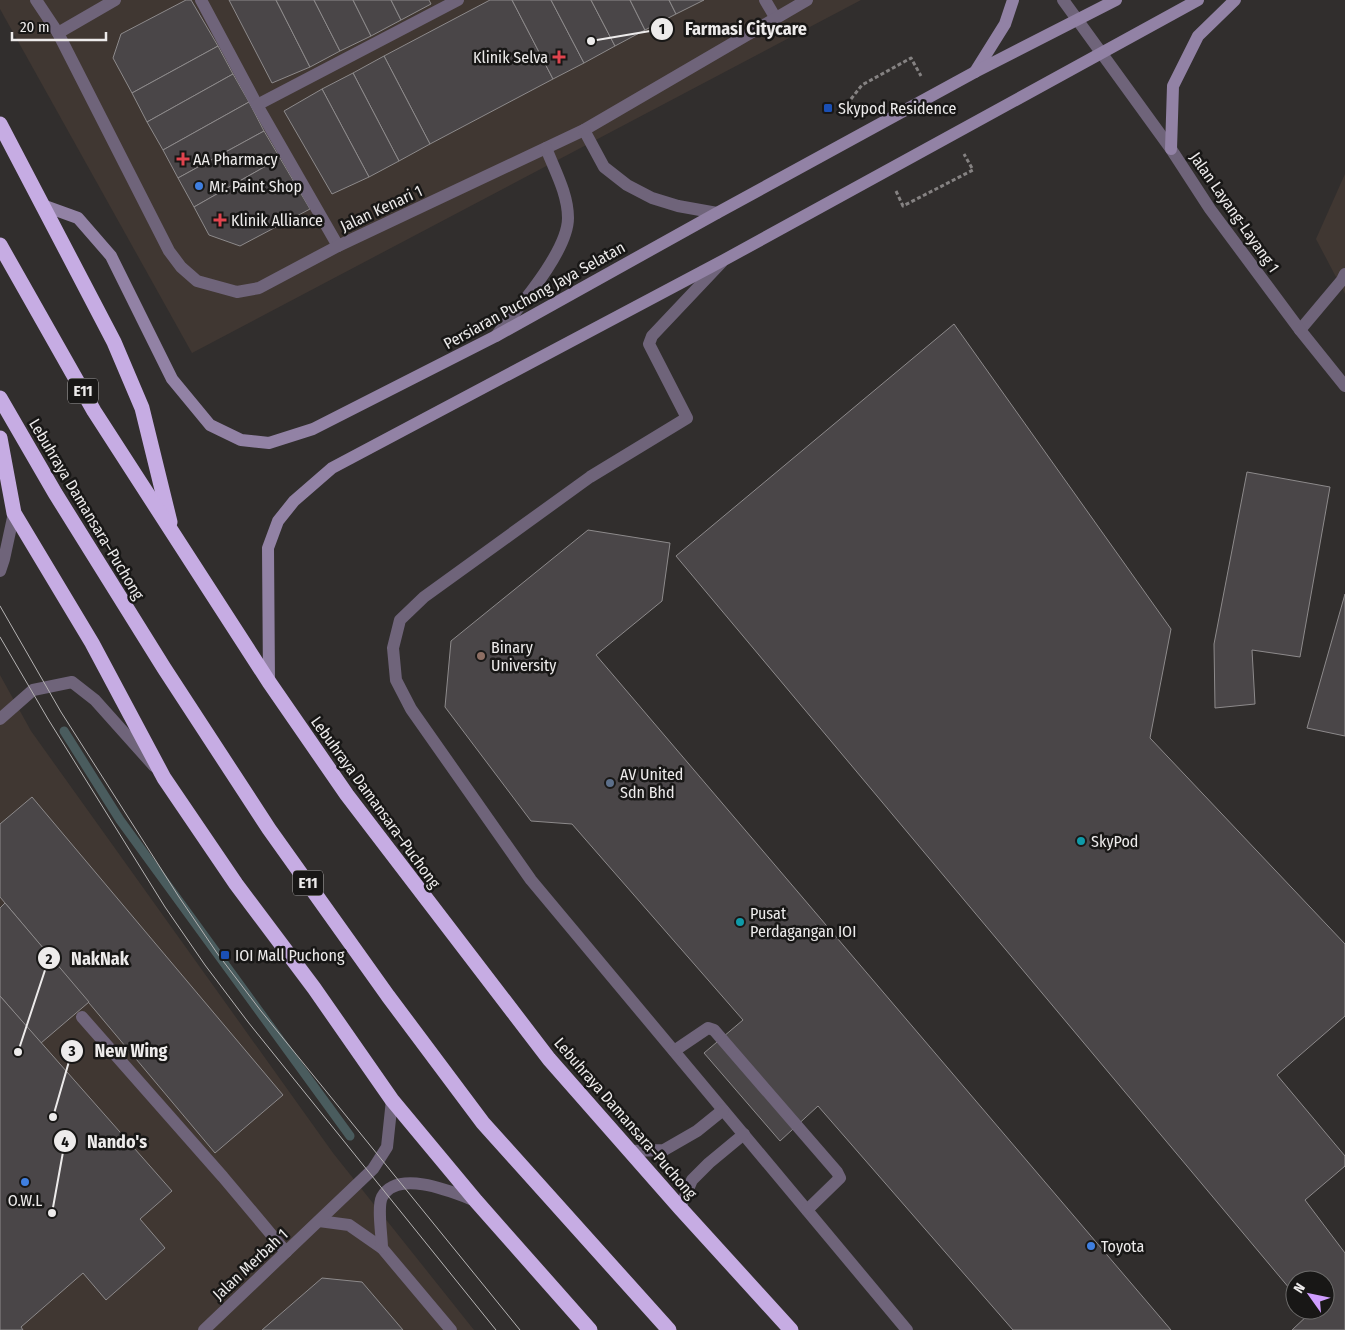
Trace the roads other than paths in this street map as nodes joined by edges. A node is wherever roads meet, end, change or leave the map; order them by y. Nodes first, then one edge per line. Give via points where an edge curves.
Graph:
1 (36, 0) edge
2 (115, 0) edge
3 (201, 0) edge
4 (458, 0) edge
5 (765, 0) edge
6 (807, 0) edge
7 (1013, 0) edge
8 (1063, 0) edge
9 (1116, 0) edge
10 (1198, 0) edge
11 (1236, 0) edge
12 (775, 17) junction
13 (1077, 21) junction
14 (58, 34) junction
15 (1101, 54) junction
16 (975, 72) junction
17 (257, 106) junction
18 (0, 124) edge
19 (584, 130) junction
20 (546, 148) junction
21 (1171, 149) junction
22 (42, 205) junction
23 (717, 213) junction
24 (0, 245) edge
25 (338, 246) junction
26 (724, 260) junction
27 (1345, 274) edge
28 (1300, 330) junction
29 (496, 336) junction
30 (1345, 386) edge
31 (0, 398) edge
32 (0, 438) edge
33 (14, 513) junction
34 (172, 533) junction
35 (0, 571) edge
36 (269, 682) junction
37 (0, 719) edge
38 (164, 778) junction
39 (82, 1017) dead end
40 (674, 1051) junction
41 (392, 1100) junction
42 (723, 1110) junction
43 (744, 1134) junction
44 (630, 1151) junction
45 (476, 1201) junction
46 (680, 1208) junction
47 (807, 1210) junction
48 (319, 1221) junction
49 (382, 1248) junction
50 (286, 1252) junction
51 (204, 1330) edge
52 (451, 1330) edge
53 (590, 1330) edge
54 (670, 1330) edge
55 (791, 1330) edge
56 (907, 1330) edge

1 - 14 street, Jalan Kenari 1
2 - 14 street
3 - 17 street
4 - 17 street
5 - 12 street
6 - 12 street, Jalan Kenari 1
7 - 16 main road via 1006,24
8 - 13 street, Jalan Layang-Layang 1
9 - 13 main road, Persiaran Puchong Jaya Selatan
10 - 15 main road
11 - 21 main road via 1198,36 1173,86
12 - 19 street, Jalan Kenari 1
13 - 15 street, Jalan Layang-Layang 1
13 - 16 main road, Persiaran Puchong Jaya Selatan
14 - 25 street, Jalan Kenari 1 via 169,251 180,267 196,281 238,292 259,288
15 - 21 street, Jalan Layang-Layang 1
15 - 26 main road
16 - 23 main road, Persiaran Puchong Jaya Selatan
17 - 25 street
18 - 22 highway
19 - 20 street, Jalan Kenari 1
19 - 23 street via 604,167 627,185 652,198
20 - 25 street, Jalan Kenari 1
20 - 29 street via 566,197 568,220 562,242 544,273
21 - 28 street, Jalan Layang-Layang 1 via 1210,209
22 - 29 main road, Persiaran Puchong Jaya Selatan via 78,218 111,256 172,379 210,425 240,440 269,443 313,429
22 - 34 highway via 114,342 142,408
23 - 29 main road, Persiaran Puchong Jaya Selatan
24 - 34 highway, Lebuhraya Damansara–Puchong / E11 via 94,412
26 - 36 main road via 332,468 294,502 278,521 268,548
26 - 40 street via 652,336 649,344 687,418 590,476 424,597 400,620 393,648 396,680 411,709 531,880
27 - 28 street
28 - 30 street, Jalan Layang-Layang 1
31 - 54 highway, Lebuhraya Damansara–Puchong / E11 via 164,668 303,877 483,1123
32 - 33 highway
33 - 35 street
33 - 38 highway via 92,643
34 - 36 highway, Lebuhraya Damansara–Puchong / E11
36 - 44 highway, Lebuhraya Damansara–Puchong / E11 via 347,795 453,935 549,1059
37 - 38 street via 33,690 72,682 95,700
38 - 41 highway
39 - 50 street
40 - 42 street
40 - 47 street via 708,1028 714,1030 837,1172 840,1178
41 - 45 highway
41 - 48 street, Jalan Merbah 1 via 387,1147 378,1162
42 - 43 street
42 - 44 street via 697,1131 664,1150
43 - 46 street via 692,1180
43 - 47 street
44 - 46 highway, Lebuhraya Damansara–Puchong / E11
45 - 49 street via 424,1184 389,1190 382,1198
45 - 53 highway
46 - 55 highway, Lebuhraya Damansara–Puchong / E11
47 - 56 street
48 - 49 street via 348,1226
48 - 50 street, Jalan Merbah 1
49 - 52 street
50 - 51 street, Jalan Merbah 1

